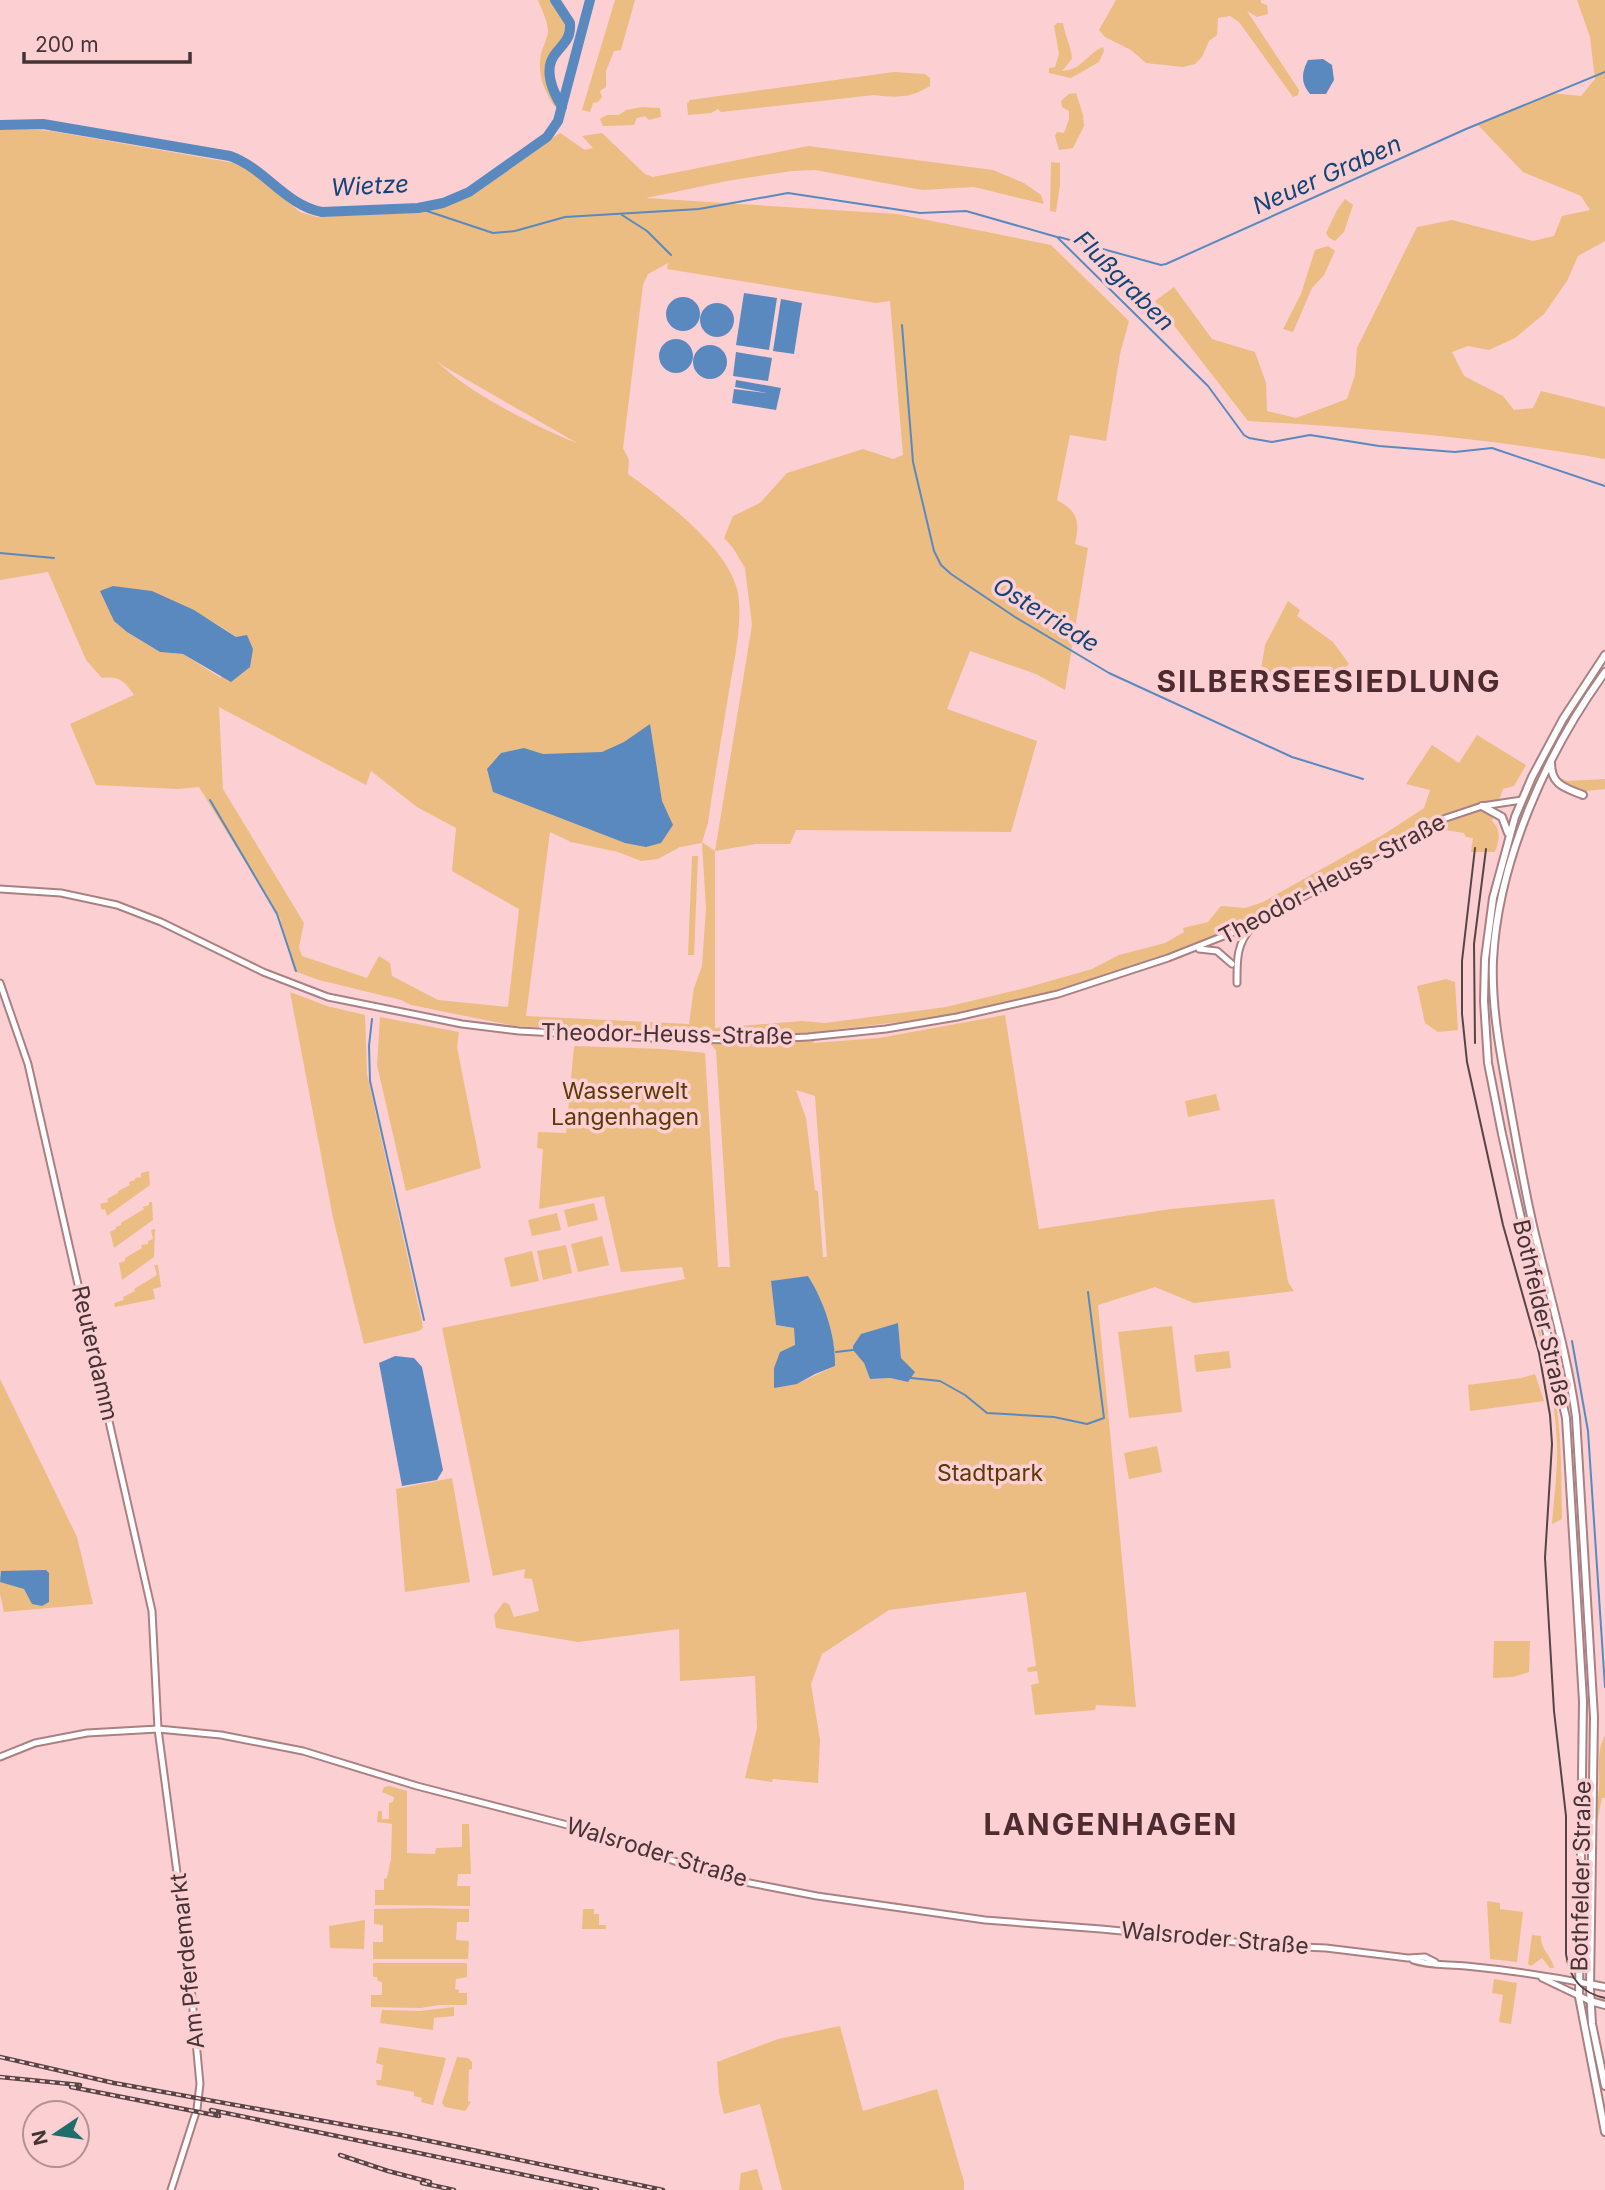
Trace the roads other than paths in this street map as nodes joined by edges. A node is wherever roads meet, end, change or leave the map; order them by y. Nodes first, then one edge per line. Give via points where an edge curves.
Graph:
1 (1604, 657) edge
2 (1605, 672) edge
3 (1550, 762) junction
4 (1583, 795) dead end
5 (1522, 800) junction
6 (1482, 807) junction
7 (1508, 837) junction
8 (0, 889) edge
9 (1254, 924) junction
10 (1195, 949) junction
11 (1232, 964) dead end
12 (0, 983) edge
13 (1237, 983) dead end
14 (158, 1729) junction
15 (0, 1757) edge
16 (1536, 1975) junction
17 (1578, 1982) junction
18 (1589, 1984) junction
19 (1605, 1987) edge
20 (1579, 1997) junction
21 (1590, 2001) junction
22 (1605, 2005) edge
23 (1605, 2086) edge
24 (1605, 2132) edge
25 (171, 2190) edge

1 - 5 main road, Bothfelder Straße via 1563,719
2 - 3 main road, Bothfelder Straße
3 - 4 main road via 1556,783
3 - 18 main road, Bothfelder Straße via 1529,809 1505,886 1496,930 1493,989 1531,1219 1576,1417 1594,1717
5 - 6 street, Theodor-Heuss-Straße
5 - 7 main road, Bothfelder Straße
6 - 7 main road via 1502,817
6 - 9 street, Theodor-Heuss-Straße via 1430,826
7 - 17 main road, Bothfelder Straße via 1488,928 1485,1021 1507,1160 1566,1418 1583,1701
8 - 10 street, Theodor-Heuss-Straße via 61,893 117,905 328,997 494,1029 638,1038 808,1037 950,1019 1058,993
9 - 10 street, Theodor-Heuss-Straße
9 - 13 street via 1238,950
10 - 11 street via 1217,950
12 - 14 street, Reuterdamm via 31,1076 145,1572 155,1629
14 - 15 street, Walsroder Straße via 71,1735
14 - 16 street, Walsroder Straße via 303,1751 575,1827 724,1878 817,1896 985,1920 1430,1958
14 - 25 street, Am Pferdemarkt via 200,2084 197,2109
16 - 17 street, Walsroder Straße
16 - 20 street, Walsroder Straße
17 - 18 street, Walsroder Straße
17 - 20 main road, Bothfelder Straße
18 - 19 main road, Walsroder Straße
18 - 21 main road, Bothfelder Straße
20 - 21 street, Walsroder Straße
20 - 24 main road, Bothfelder Straße
21 - 22 main road, Walsroder Straße
21 - 23 main road, Bothfelder Straße

